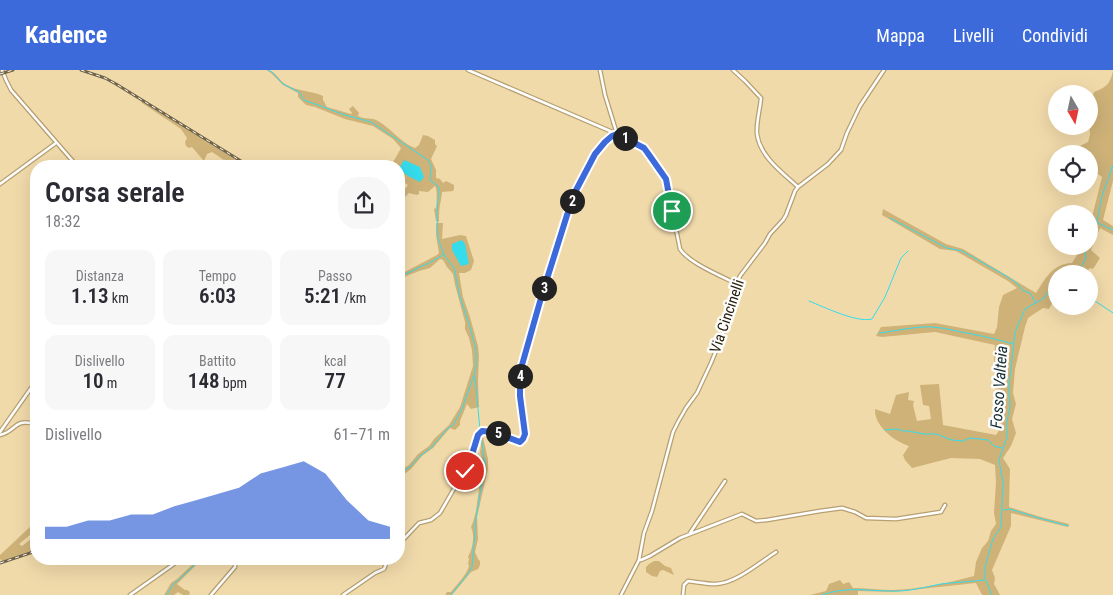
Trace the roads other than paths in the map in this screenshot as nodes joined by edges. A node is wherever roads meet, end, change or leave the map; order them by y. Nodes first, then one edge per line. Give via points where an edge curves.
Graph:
1 (2, 70) edge
2 (468, 70) edge
3 (600, 70) edge
4 (733, 70) edge
5 (884, 70) edge
6 (617, 134) junction
7 (56, 143) junction
8 (33, 160) edge
9 (71, 160) edge
10 (30, 162) edge
11 (0, 184) edge
12 (798, 187) junction
13 (737, 284) junction
14 (30, 390) edge
15 (30, 423) edge
16 (0, 433) edge
17 (725, 481) dead end
18 (945, 505) dead end
19 (689, 534) junction
20 (405, 538) edge
21 (776, 552) dead end
22 (639, 560) junction
23 (172, 565) edge
24 (235, 565) edge
25 (386, 565) edge
26 (622, 594) edge
27 (130, 595) edge
28 (211, 595) edge
29 (343, 595) edge
30 (683, 595) edge

1 - 7 street via 11,90
2 - 6 street
3 - 6 street
4 - 12 street via 761,98 757,133 760,148
5 - 12 street, Via Cincinelli via 860,106 841,150
6 - 13 street via 644,148 666,179 683,254
6 - 20 street via 595,154 573,196 543,289 520,372 523,439 520,442 493,432 480,432 470,461 440,513 419,523
7 - 8 street
7 - 9 street
10 - 11 street
12 - 13 street, Via Cincinelli via 783,220
13 - 22 street, Via Cincinelli via 731,314 711,363 673,432
14 - 16 street
15 - 16 street via 22,422 6,434
17 - 19 street
18 - 19 street via 941,512 896,519 866,518 842,508 756,521 742,514
19 - 22 street
21 - 30 street via 725,582 688,581
22 - 26 street, Via Cincinelli
23 - 27 street
24 - 28 street
25 - 29 street

